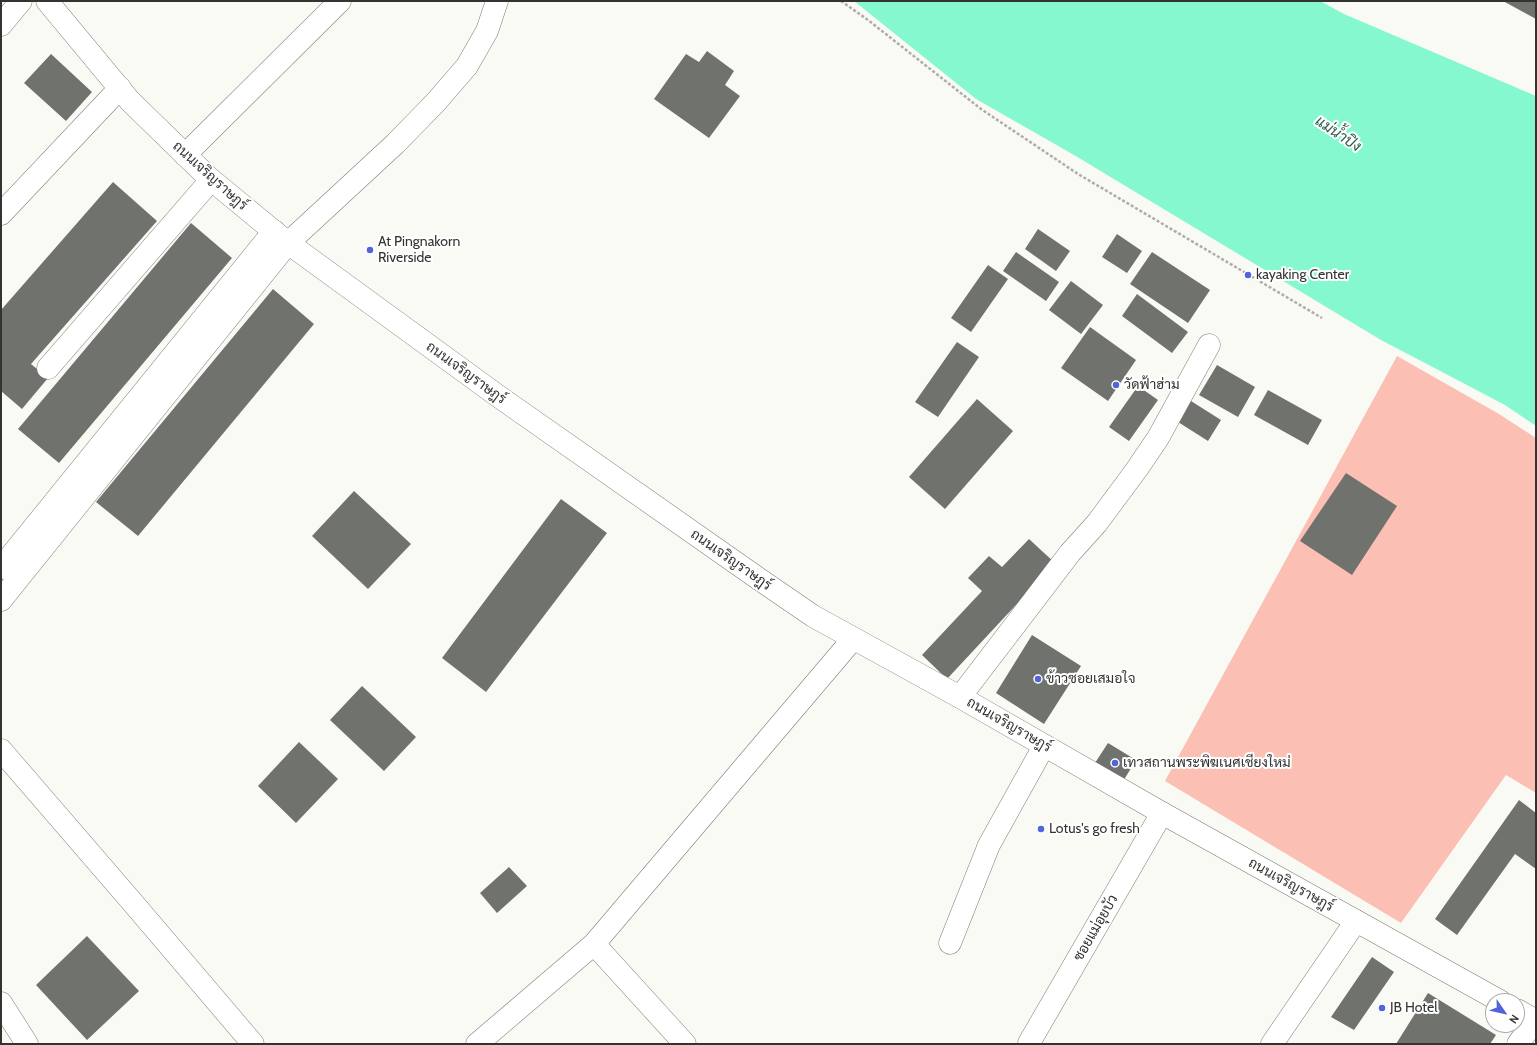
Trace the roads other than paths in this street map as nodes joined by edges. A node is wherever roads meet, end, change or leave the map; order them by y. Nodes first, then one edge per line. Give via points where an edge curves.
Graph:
1 (21, 1) edge
2 (47, 1) edge
3 (340, 1) edge
4 (497, 1) edge
5 (1, 25) edge
6 (120, 88) junction
7 (185, 155) junction
8 (211, 180) junction
9 (1, 214) edge
10 (281, 237) junction
11 (1209, 345) dead end
12 (48, 368) dead end
13 (1, 568) edge
14 (1, 600) edge
15 (853, 639) junction
16 (960, 697) junction
17 (1044, 746) junction
18 (1, 750) edge
19 (1162, 813) junction
20 (1356, 921) junction
21 (594, 944) junction
22 (950, 944) dead end
23 (1486, 993) edge
24 (1, 1003) edge
25 (1529, 1017) edge
26 (1029, 1043) edge
27 (27, 1044) edge
28 (253, 1044) edge
29 (477, 1044) edge
30 (684, 1044) edge
31 (1272, 1044) edge
32 (1518, 1044) edge

1 - 5 street
2 - 6 street, ถนนเจริญราษฎร์
3 - 7 street
4 - 10 street via 487,31 467,66 436,102 395,144
6 - 7 street, ถนนเจริญราษฎร์
6 - 9 street
7 - 8 street, ถนนเจริญราษฎร์
8 - 10 street, ถนนเจริญราษฎร์
8 - 12 street
10 - 13 street
10 - 14 street
10 - 15 street, ถนนเจริญราษฎร์ via 498,396 739,566 813,616
11 - 16 street via 1158,438 1137,469
15 - 16 street, ถนนเจริญราษฎร์
15 - 21 street
16 - 17 street, ถนนเจริญราษฎร์
17 - 19 street, ถนนเจริญราษฎร์
17 - 22 street via 989,845
18 - 28 street
19 - 20 street, ถนนเจริญราษฎร์
19 - 26 street, ซอยแม่อุยบัว
20 - 23 street, ถนนเจริญราษฎร์
20 - 31 street
21 - 29 street
21 - 30 street
24 - 27 street
25 - 32 street

